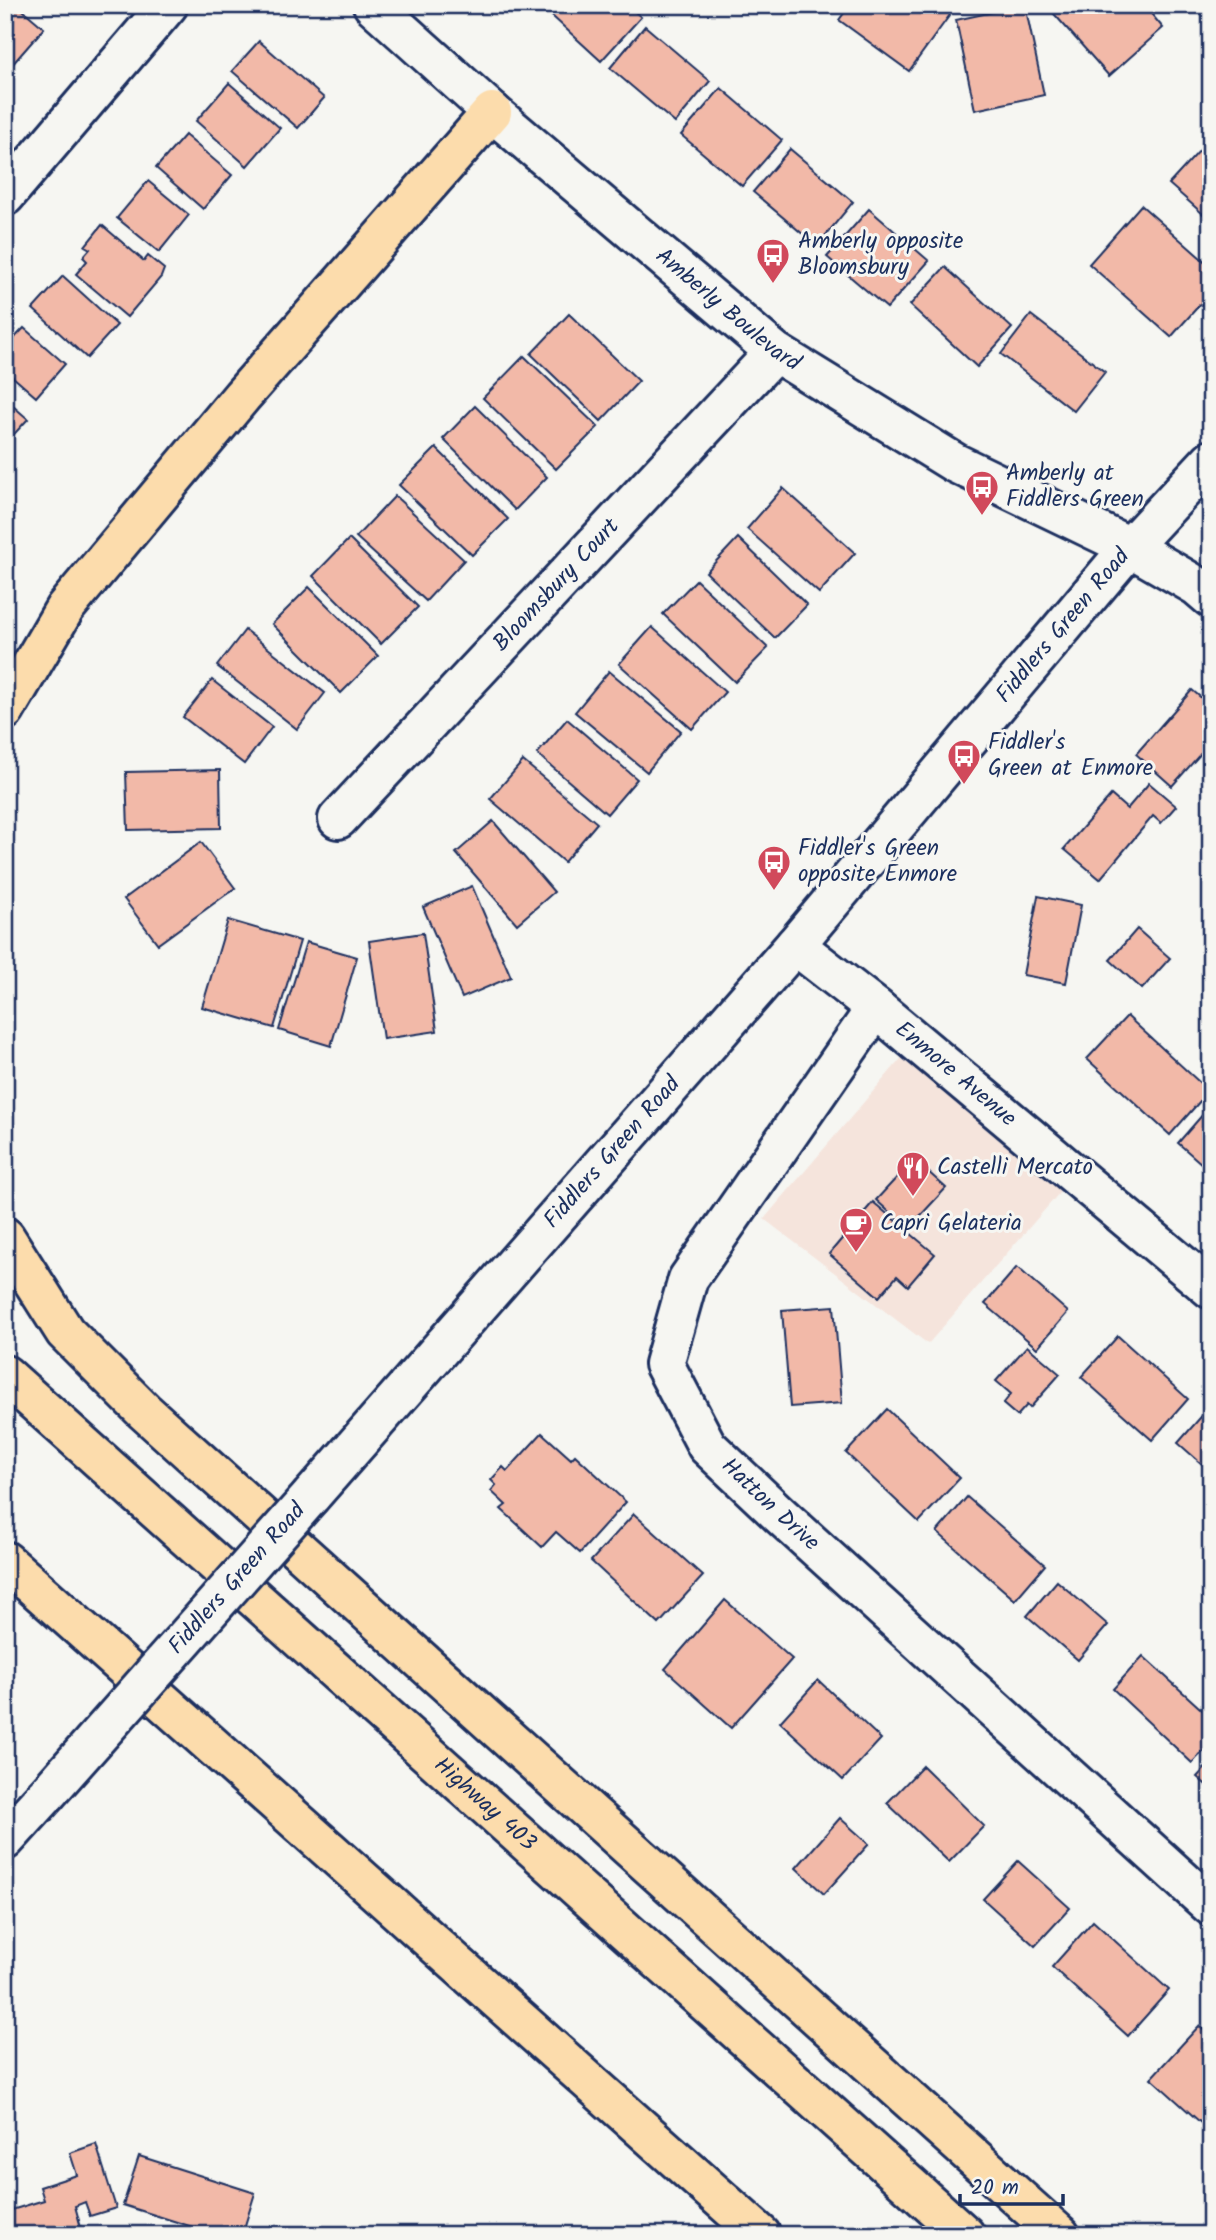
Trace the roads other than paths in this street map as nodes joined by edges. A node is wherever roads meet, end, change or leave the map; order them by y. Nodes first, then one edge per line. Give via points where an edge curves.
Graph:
1 (167, 5) edge
2 (373, 5) edge
3 (492, 112) junction
4 (5, 196) edge
5 (775, 352) junction
6 (1211, 460) edge
7 (1130, 547) junction
8 (1211, 598) edge
9 (5, 710) edge
10 (338, 819) dead end
11 (795, 945) junction
12 (876, 1008) junction
13 (5, 1237) edge
14 (1211, 1289) edge
15 (5, 1375) edge
16 (5, 1561) edge
17 (5, 1578) edge
18 (79, 1626) junction
19 (5, 1840) edge
20 (1211, 1906) edge
21 (761, 2235) edge
22 (965, 2235) edge
23 (1060, 2235) edge

1 - 4 street
2 - 3 street, Amberly Boulevard
3 - 5 street, Amberly Boulevard
3 - 9 highway via 242,396 65,608
5 - 7 street, Amberly Boulevard via 954,463
5 - 10 street, Bloomsbury Court
6 - 7 street, Fiddlers Green Road
7 - 8 street, Amberly Boulevard
7 - 11 street, Fiddlers Green Road
11 - 12 street, Enmore Avenue
11 - 19 street, Fiddlers Green Road, bridge
12 - 14 street, Enmore Avenue
12 - 20 street, Hatton Drive via 688,1279 664,1364 707,1446
13 - 23 highway via 65,1332 144,1411
15 - 22 highway, Highway 403
16 - 18 highway
17 - 18 highway
18 - 21 highway

